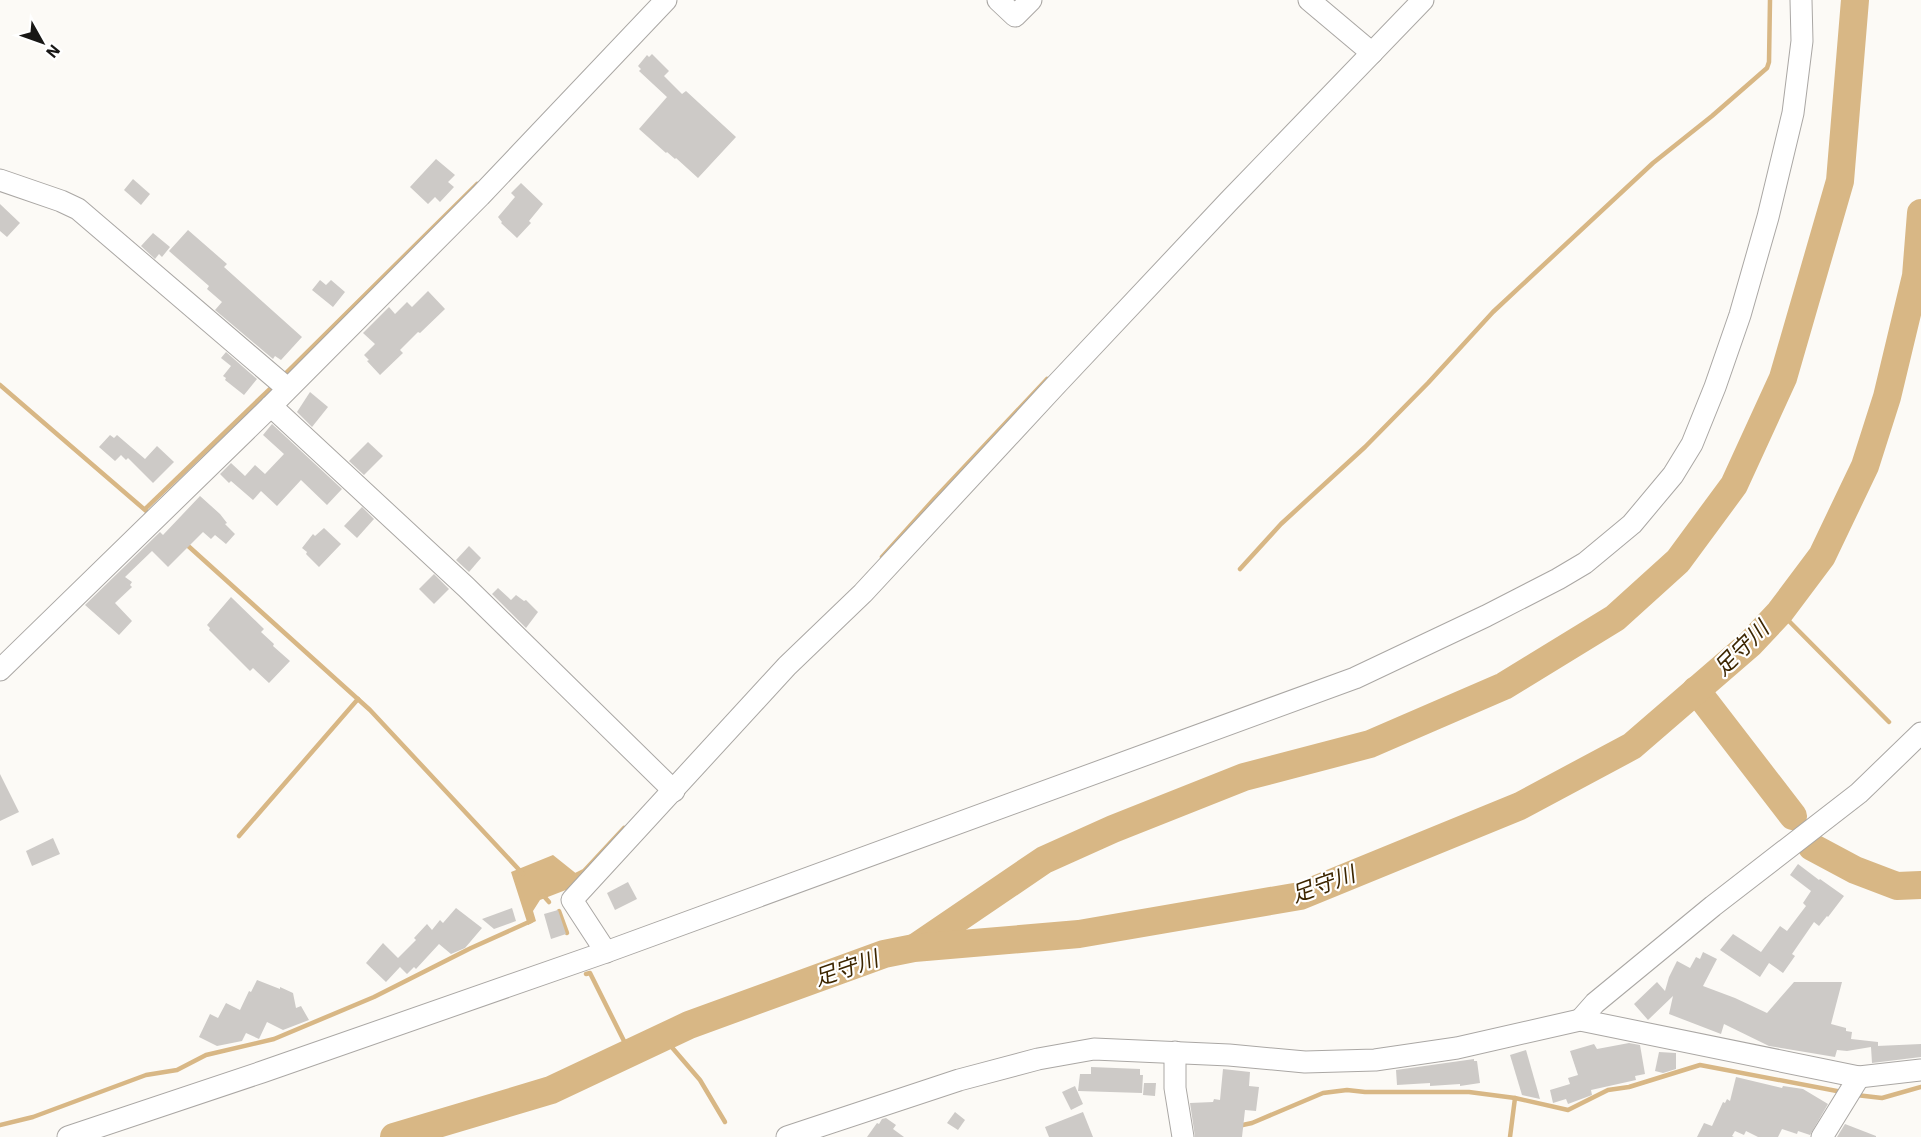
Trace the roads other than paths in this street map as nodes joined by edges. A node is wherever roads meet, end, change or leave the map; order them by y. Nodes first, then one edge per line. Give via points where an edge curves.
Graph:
1 (666, 0) edge
2 (998, 0) edge
3 (1031, 0) edge
4 (1309, 0) edge
5 (1423, 0) edge
6 (1801, 0) edge
7 (1367, 49) junction
8 (0, 180) edge
9 (281, 384) junction
10 (271, 406) junction
11 (0, 670) edge
12 (1921, 733) edge
13 (669, 786) junction
14 (606, 952) junction
15 (1580, 1020) junction
16 (1175, 1052) junction
17 (1921, 1071) edge
18 (1853, 1086) junction
19 (1183, 1135) edge
20 (68, 1137) edge
21 (787, 1137) edge
22 (1822, 1137) edge

1 - 9 street via 480,196
2 - 3 street via 1015,16
4 - 7 street
5 - 7 street
6 - 14 street via 1802,41 1793,113 1768,217 1715,387 1692,444 1673,474 1632,524 1585,564 1355,678
7 - 13 street via 863,593
8 - 9 street via 78,209
9 - 10 street
10 - 11 street
10 - 13 street via 466,587
12 - 15 street via 1858,793 1595,1003
13 - 14 street via 572,900
14 - 20 street
15 - 16 street via 1375,1060 1305,1062
15 - 18 street
16 - 19 street via 1175,1088
16 - 21 street via 1094,1049 1038,1059 959,1080
17 - 18 street
18 - 22 street

